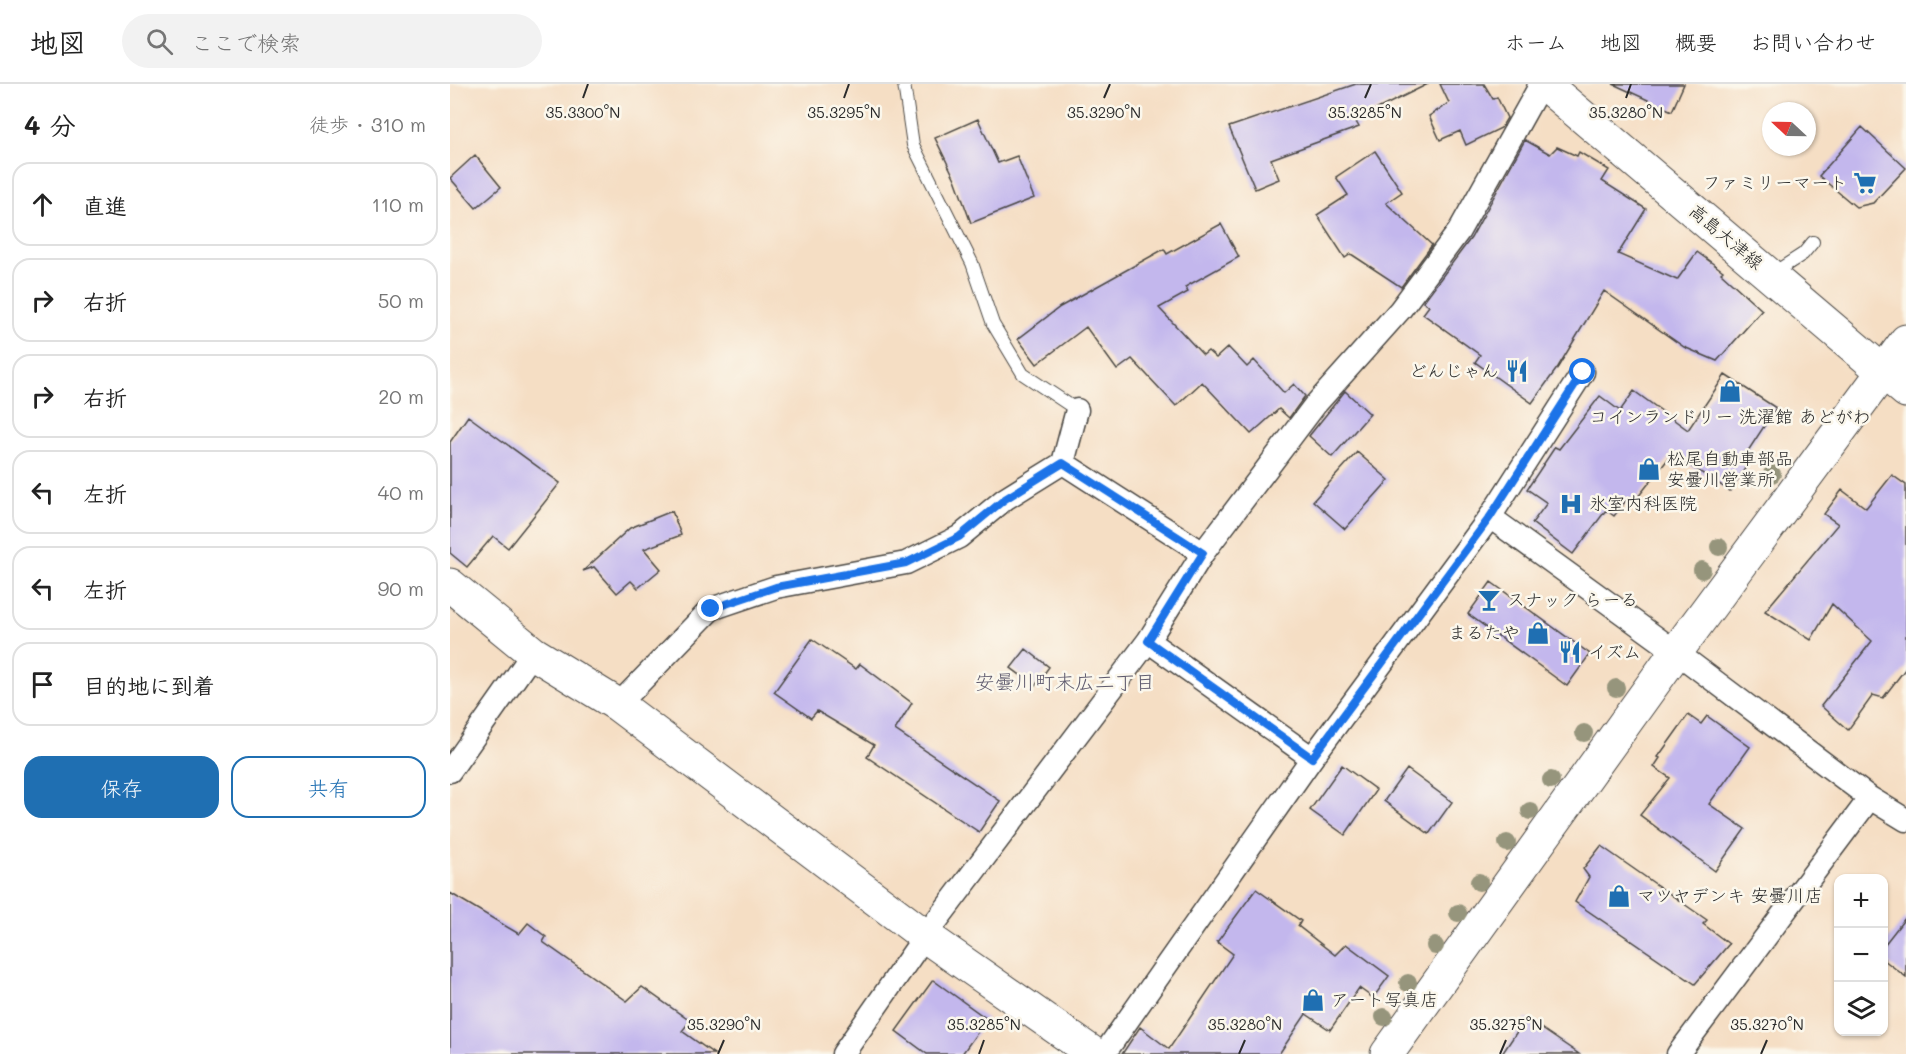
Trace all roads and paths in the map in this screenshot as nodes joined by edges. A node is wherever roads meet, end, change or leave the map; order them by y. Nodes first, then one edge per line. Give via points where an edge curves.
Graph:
1 (904, 84) edge
2 (1543, 84) edge
3 (1813, 242) dead end
4 (1771, 275) junction
5 (1906, 341) edge
6 (1583, 372) dead end
7 (1894, 381) edge
8 (1077, 410) joint
9 (1063, 463) junction
10 (1490, 517) junction
11 (1203, 553) junction
12 (450, 585) edge
13 (1148, 641) junction
14 (1676, 652) junction
15 (533, 653) junction
16 (618, 705) junction
17 (1312, 758) junction
18 (450, 771) edge
19 (1869, 798) junction
20 (1906, 820) edge
21 (925, 936) junction
22 (843, 1054) edge
23 (1094, 1054) edge
24 (1104, 1054) edge
25 (1387, 1054) edge
26 (1678, 1054) edge

1 - 8 lane via 913,145 972,263 993,324 1023,374
2 - 4 street, 高島大津線
2 - 11 street via 1459,231 1400,310 1316,405
3 - 4 lane via 1803,254
4 - 7 street, 高島大津線
5 - 7 street
6 - 10 street
7 - 14 street
8 - 9 street
9 - 11 street
9 - 16 street via 1005,499 959,537 906,563 776,587 711,609
10 - 14 street
10 - 17 street
11 - 13 street
12 - 15 street
13 - 17 street
13 - 21 street
14 - 19 street
14 - 25 street
15 - 16 street
15 - 18 street
16 - 21 street
17 - 24 street
19 - 20 street
19 - 26 street
21 - 22 street
21 - 23 street

